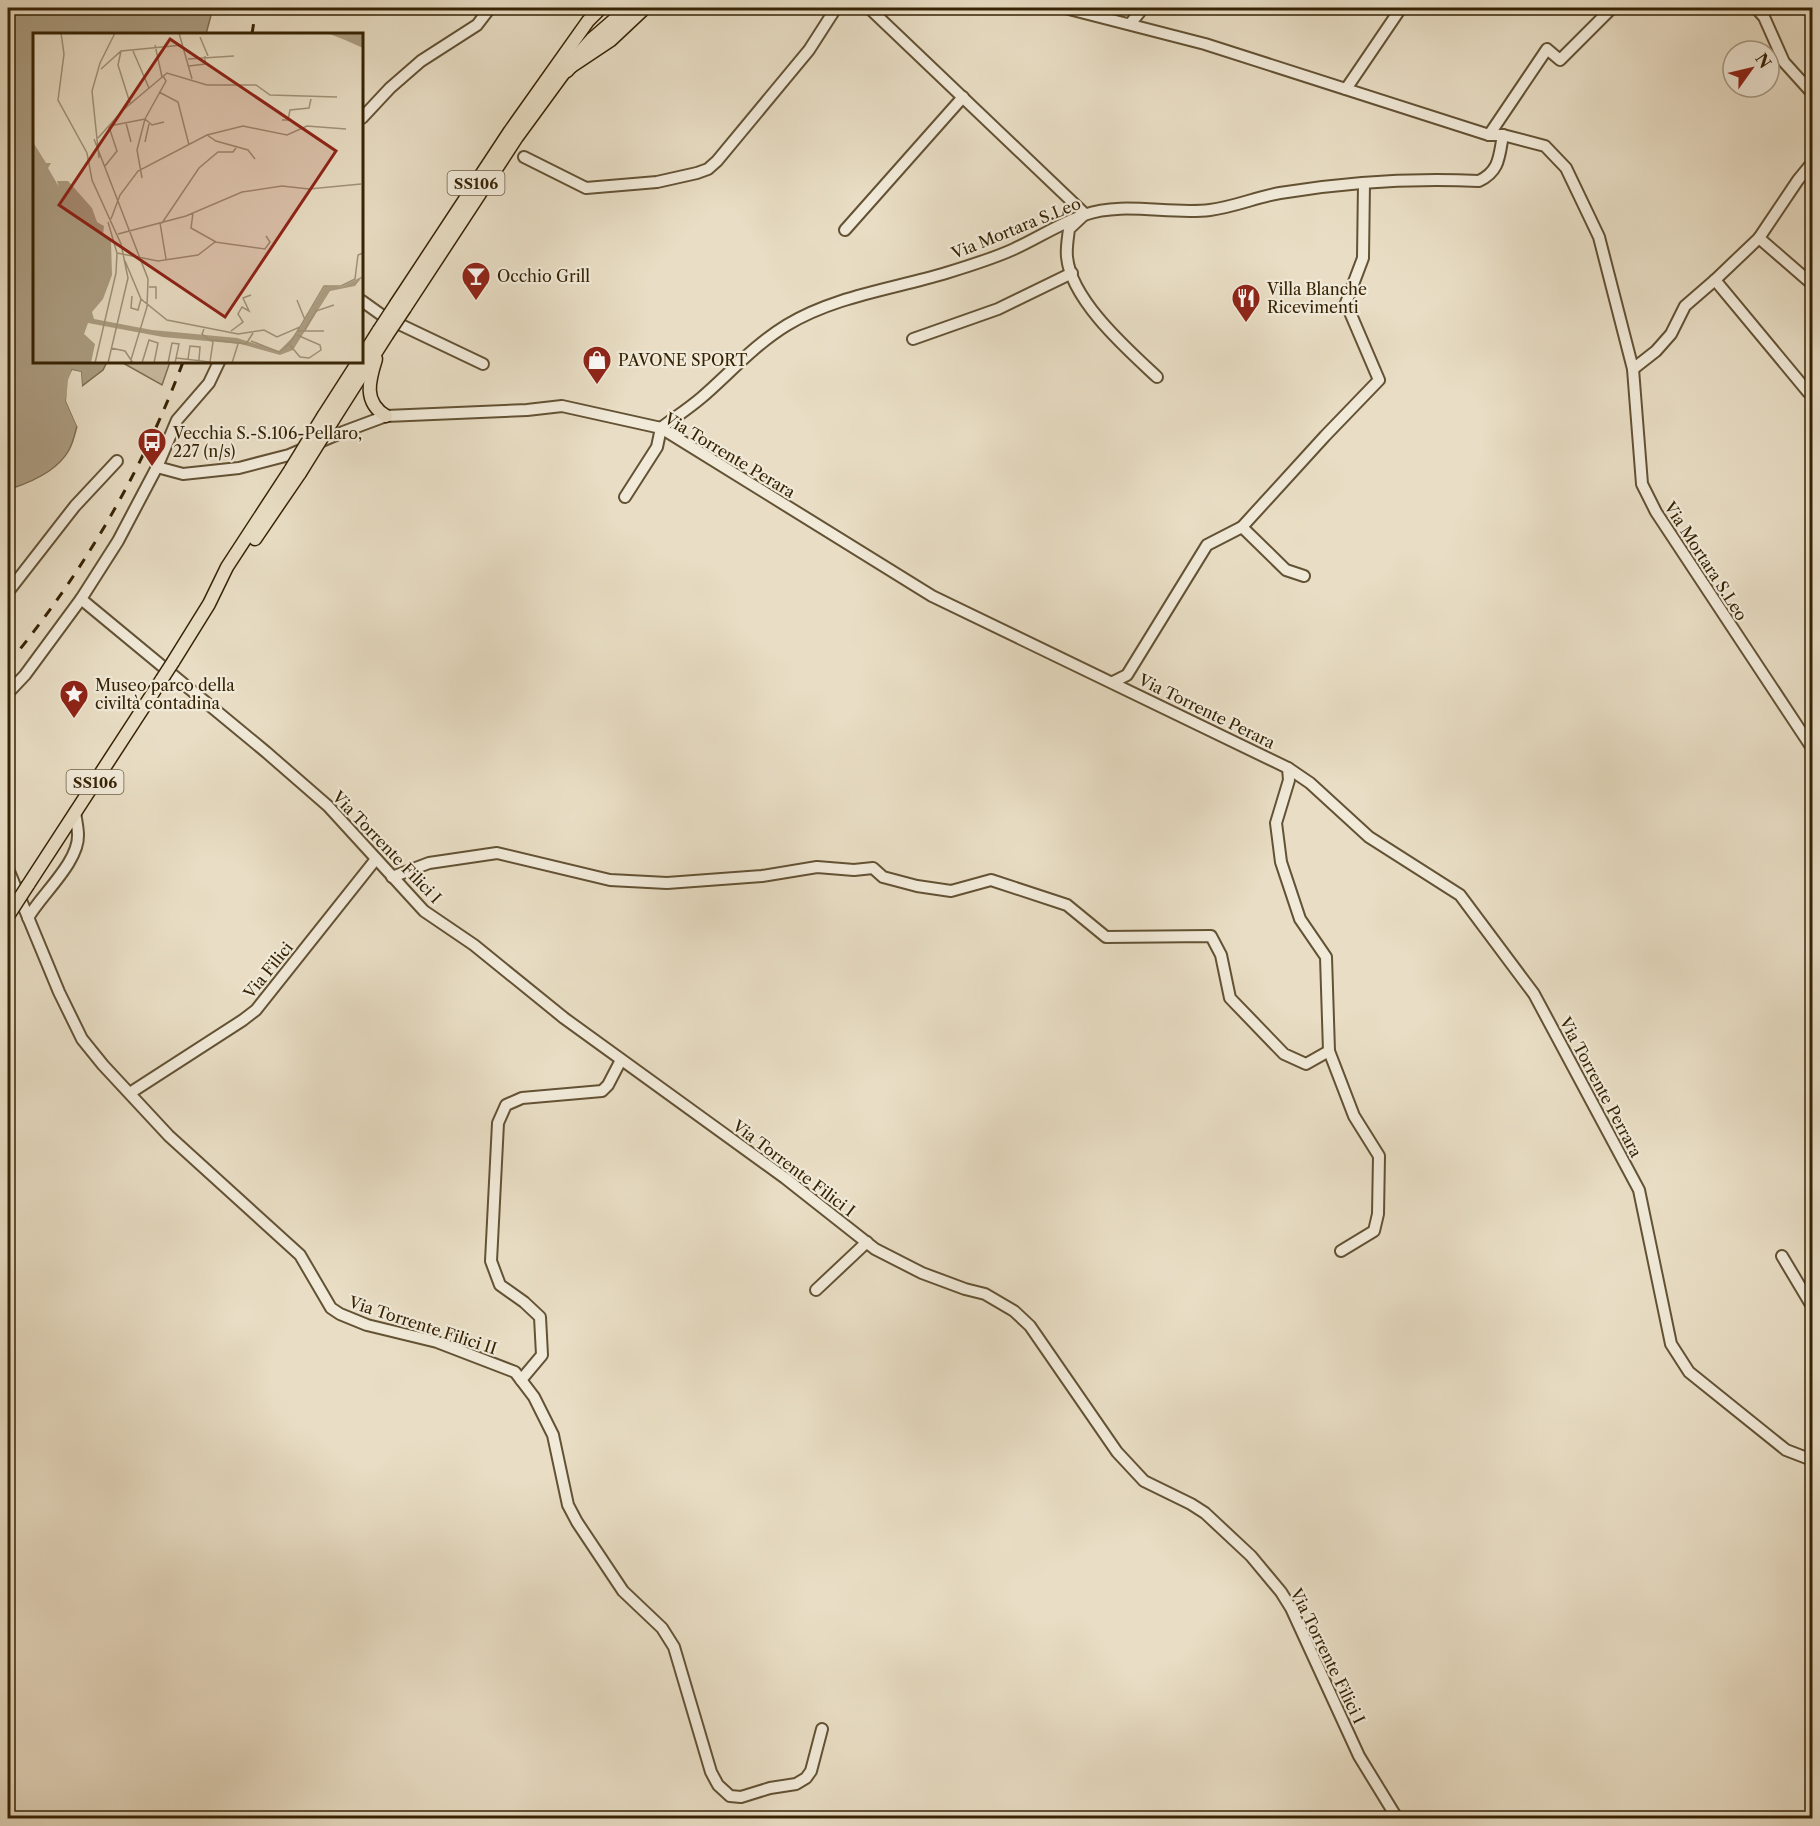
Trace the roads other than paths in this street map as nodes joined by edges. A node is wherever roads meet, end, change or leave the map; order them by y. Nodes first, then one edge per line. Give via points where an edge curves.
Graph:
1 (490, 8) edge
2 (601, 8) edge
3 (619, 8) edge
4 (630, 8) edge
5 (645, 8) edge
6 (836, 8) edge
7 (869, 8) edge
8 (1065, 8) edge
9 (1143, 8) edge
10 (1401, 8) edge
11 (1612, 8) edge
12 (1756, 8) edge
13 (1130, 24) junction
14 (562, 67) junction
15 (1346, 89) junction
16 (1812, 93) edge
17 (963, 97) junction
18 (363, 117) edge
19 (1489, 135) junction
20 (1503, 135) junction
21 (524, 157) dead end
22 (1812, 163) edge
23 (1364, 183) junction
24 (1085, 214) junction
25 (845, 230) dead end
26 (1759, 238) junction
27 (1072, 273) junction
28 (1715, 280) junction
29 (1812, 284) edge
30 (363, 303) edge
31 (383, 316) dead end
32 (399, 324) dead end
33 (383, 333) junction
34 (913, 339) dead end
35 (378, 349) junction
36 (363, 356) edge
37 (219, 363) edge
38 (357, 363) edge
39 (483, 364) dead end
40 (1633, 369) junction
41 (1157, 377) dead end
42 (1812, 394) edge
43 (381, 413) junction
44 (328, 417) junction
45 (660, 428) junction
46 (117, 461) dead end
47 (157, 467) junction
48 (625, 497) dead end
49 (1242, 527) junction
50 (1304, 576) dead end
51 (8, 592) edge
52 (81, 599) junction
53 (1113, 682) junction
54 (8, 693) edge
55 (1812, 748) edge
56 (1288, 768) junction
57 (75, 812) junction
58 (63, 830) junction
59 (78, 832) junction
60 (376, 859) junction
61 (8, 869) edge
62 (392, 877) junction
63 (8, 916) edge
64 (28, 918) junction
65 (1329, 1051) junction
66 (621, 1060) junction
67 (130, 1093) junction
68 (867, 1242) junction
69 (1341, 1251) dead end
70 (1782, 1256) dead end
71 (816, 1290) dead end
72 (1812, 1301) edge
73 (521, 1380) junction
74 (1812, 1460) edge
75 (822, 1729) dead end
76 (1397, 1818) edge

1 - 18 street via 477,25 421,61
2 - 14 main road via 588,21
3 - 14 highway, SS106
4 - 14 highway, SS106
5 - 14 main road via 611,40
6 - 21 street via 809,50 708,169 657,182 586,188
7 - 17 street
8 - 13 street, Via Mortara S.Leo
9 - 13 street
10 - 15 street
11 - 19 street via 1560,60 1547,49
12 - 16 street via 1784,62
13 - 15 street, Via Mortara S.Leo
14 - 33 main road, SS106, bridge via 510,131
15 - 19 street, Via Mortara S.Leo
17 - 24 street
17 - 25 street
19 - 20 street, Via Mortara S.Leo
20 - 23 street, Via Mortara S.Leo via 1497,168 1479,181
20 - 40 street, Via Mortara S.Leo via 1545,146 1566,168 1599,237
22 - 26 street
23 - 24 street, Via Mortara S.Leo via 1278,193 1211,210 1115,209
23 - 49 street via 1363,258 1346,303 1379,380
24 - 27 street via 1069,229 1067,258
24 - 45 street, Via Mortara S.Leo via 983,261 813,311 762,343
26 - 28 street
26 - 29 street
27 - 34 street via 998,309
27 - 41 street via 1079,294
28 - 40 street via 1685,306 1671,334 1656,351
28 - 42 street
30 - 31 street
32 - 39 street
33 - 35 main road, SS106
33 - 36 main road, SS106
35 - 43 main road via 369,389 371,400
35 - 44 main road, SS106
37 - 47 street via 209,383 177,420
38 - 44 main road, SS106
40 - 55 street, Via Mortara S.Leo via 1642,484 1656,512
43 - 45 street, Via Torrente Perara via 562,406
43 - 47 street, Via Torrente Perara via 289,455 239,468 183,474
44 - 57 main road, SS106, bridge via 296,471 227,567 209,604
45 - 48 street via 657,447
45 - 53 street, Via Torrente Perara via 932,596
46 - 51 street via 75,506
47 - 52 street via 118,541
49 - 50 street via 1286,570
49 - 53 street, Via Torrente Perara via 1207,545 1127,675
52 - 54 street
52 - 60 street, Via Torrente Filici I via 328,806
53 - 56 street, Via Torrente Perara
56 - 65 street via 1289,780 1276,823 1281,862 1300,919 1326,957
56 - 74 street, Via Torrente Perrara via 1369,837 1460,895 1534,994 1640,1190 1671,1344 1677,1354 1689,1372 1786,1450
57 - 58 main road, SS106
57 - 59 street
58 - 59 street
58 - 63 main road, SS106, bridge
59 - 64 street via 66,870
60 - 62 street, Via Torrente Filici I
60 - 67 street, Via Filici via 255,1010
61 - 64 street, Via Torrente Filici II
62 - 65 street via 429,864 497,853 610,880 678,882 762,876 817,867 873,868 883,877 951,891 991,880 1067,905 1106,938 1211,936 1221,955 1230,998 1284,1054 1306,1064
62 - 66 street, Via Torrente Filici I via 424,910
64 - 67 street, Via Torrente Filici II via 82,1039
65 - 69 street via 1354,1116 1380,1156 1374,1231
66 - 68 street, Via Torrente Filici I
66 - 73 street via 602,1091 522,1098 506,1105 498,1123 491,1261 500,1285 540,1317 542,1355
67 - 73 street, Via Torrente Filici II via 169,1136 300,1255 331,1308 367,1325 437,1342 482,1359 515,1372
68 - 71 street
68 - 76 street, Via Torrente Filici I via 922,1273 985,1294 1014,1311 1030,1326 1117,1452 1143,1481 1205,1513 1251,1556 1291,1608 1359,1756
70 - 72 street
73 - 75 street, Via Torrente Filici II via 553,1435 568,1505 577,1522 623,1591 662,1628 674,1647 718,1785 730,1796 741,1797 796,1784 811,1770

